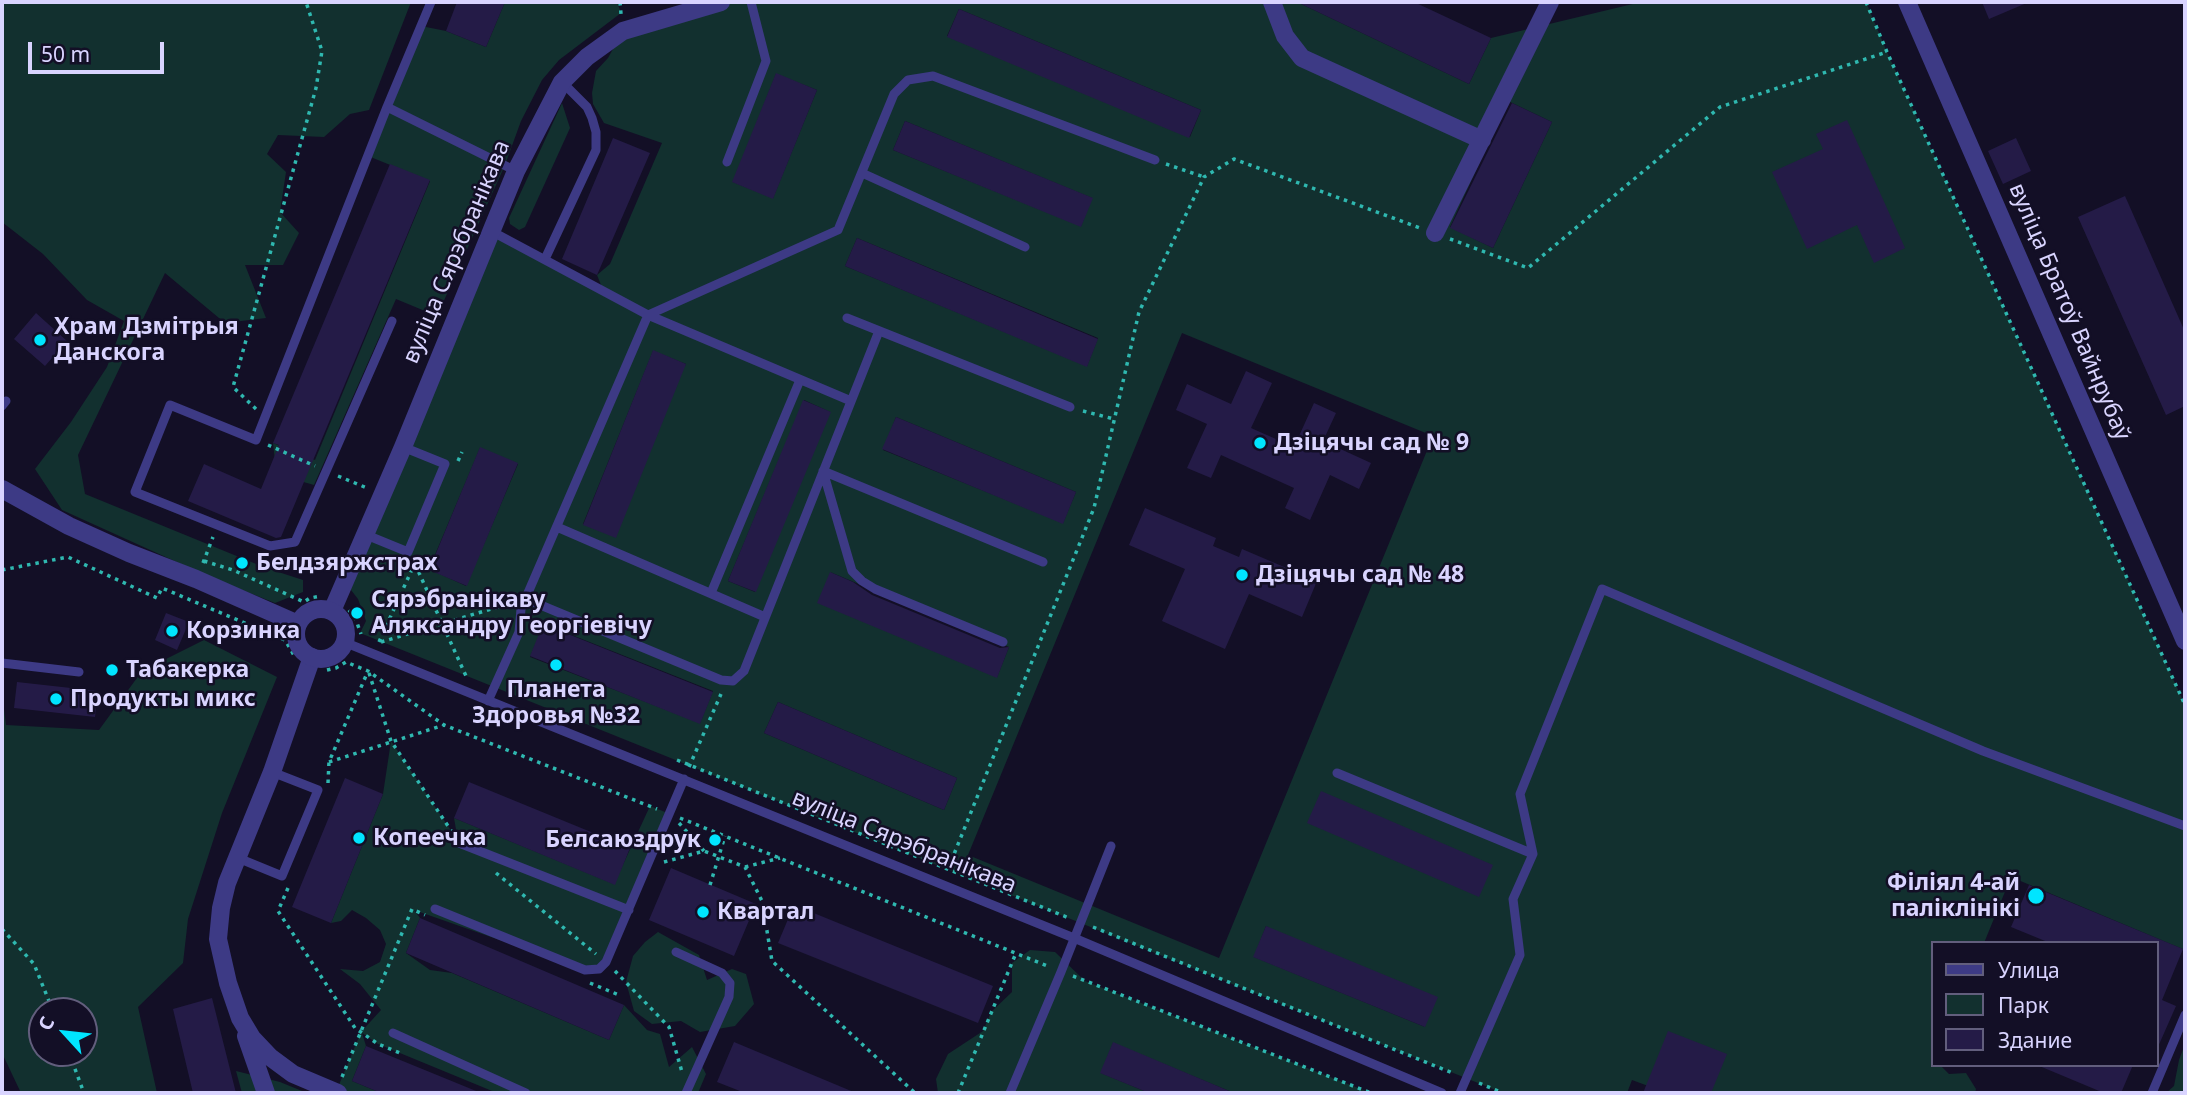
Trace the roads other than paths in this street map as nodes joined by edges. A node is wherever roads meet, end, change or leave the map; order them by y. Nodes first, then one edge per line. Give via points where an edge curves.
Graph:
1 (431, 2) edge
2 (721, 2) edge
3 (751, 2) edge
4 (1272, 2) edge
5 (1550, 2) edge
6 (1907, 2) edge
7 (562, 82) junction
8 (387, 107) junction
9 (1482, 140) junction
10 (1155, 160) road end
11 (727, 162) dead end
12 (516, 171) junction
13 (862, 173) junction
14 (491, 232) junction
15 (1435, 233) road end
16 (1025, 247) dead end
17 (545, 259) junction
18 (648, 315) junction
19 (847, 318) dead end
20 (391, 321) dead end
21 (879, 331) junction
22 (800, 380) junction
23 (851, 401) junction
24 (1070, 407) road end
25 (402, 447) junction
26 (823, 471) junction
27 (2, 489) edge
28 (557, 527) junction
29 (364, 534) junction
30 (1043, 562) dead end
31 (711, 593) junction
32 (526, 599) junction
33 (334, 606) junction
34 (765, 617) junction
35 (298, 624) junction
36 (344, 642) junction
37 (1003, 642) dead end
38 (2185, 642) edge
39 (310, 662) junction
40 (2, 663) edge
41 (79, 672) dead end
42 (488, 701) junction
43 (272, 772) junction
44 (1338, 773) dead end
45 (684, 779) junction
46 (2185, 826) edge
47 (459, 843) road end
48 (1111, 846) dead end
49 (1533, 854) junction
50 (238, 858) junction
51 (435, 909) dead end
52 (629, 910) junction
53 (1074, 938) junction
54 (676, 952) dead end
55 (228, 984) junction
56 (2185, 1017) edge
57 (393, 1033) dead end
58 (266, 1093) edge
59 (337, 1093) edge
60 (526, 1093) edge
61 (688, 1093) edge
62 (1010, 1093) edge
63 (1442, 1093) edge
64 (1460, 1093) edge
65 (2152, 1093) edge

1 - 8 lane
2 - 7 street, вуліца Сярэбранікава via 624,32 587,57
3 - 11 lane via 766,61
4 - 9 street via 1285,36 1302,58
5 - 9 street
6 - 38 street, вуліца Братоў Вайнрубаў
7 - 12 street, вуліца Сярэбранікава
7 - 17 lane via 587,107 596,132 596,150
8 - 12 lane
8 - 20 lane via 256,440 170,405 135,492 270,546 295,542
9 - 15 street
10 - 13 lane via 933,76 908,79 894,94
12 - 14 street, вуліца Сярэбранікава
13 - 16 lane
13 - 18 lane via 838,230
14 - 17 lane
14 - 25 street, вуліца Сярэбранікава
17 - 18 lane
18 - 22 lane
18 - 28 lane
19 - 21 lane
21 - 23 lane
21 - 24 lane
22 - 23 lane
22 - 31 lane
23 - 26 lane
25 - 29 street, вуліца Сярэбранікава
25 - 29 lane via 445,464 408,552
26 - 30 lane
26 - 34 lane
26 - 37 lane via 852,571 862,581
27 - 35 street via 69,526
28 - 31 lane
28 - 32 lane
29 - 33 street, вуліца Сярэбранікава
31 - 34 lane
32 - 34 lane via 733,681 744,671
32 - 42 lane via 519,632
33 - 35 street via 316,609
33 - 36 street via 345,628
35 - 39 street via 297,640
36 - 39 street via 335,654
36 - 42 lane, вуліца Сярэбранікава
39 - 43 street
40 - 41 lane
42 - 45 lane, вуліца Сярэбранікава
43 - 50 street
43 - 50 lane via 318,790 282,876
44 - 49 lane
45 - 52 lane
45 - 53 lane, вуліца Сярэбранікава
46 - 49 lane via 1983,751 1602,589 1520,793
47 - 52 lane
48 - 53 lane
49 - 64 lane via 1513,899 1520,955
50 - 55 street via 227,883 218,939
51 - 52 lane via 586,970 599,969 606,962
53 - 62 lane
53 - 63 lane, вуліца Сярэбранікава
54 - 61 lane via 722,973 730,983 729,997
55 - 58 street
55 - 59 street via 240,1018 270,1057 293,1074
56 - 65 lane
57 - 60 lane

